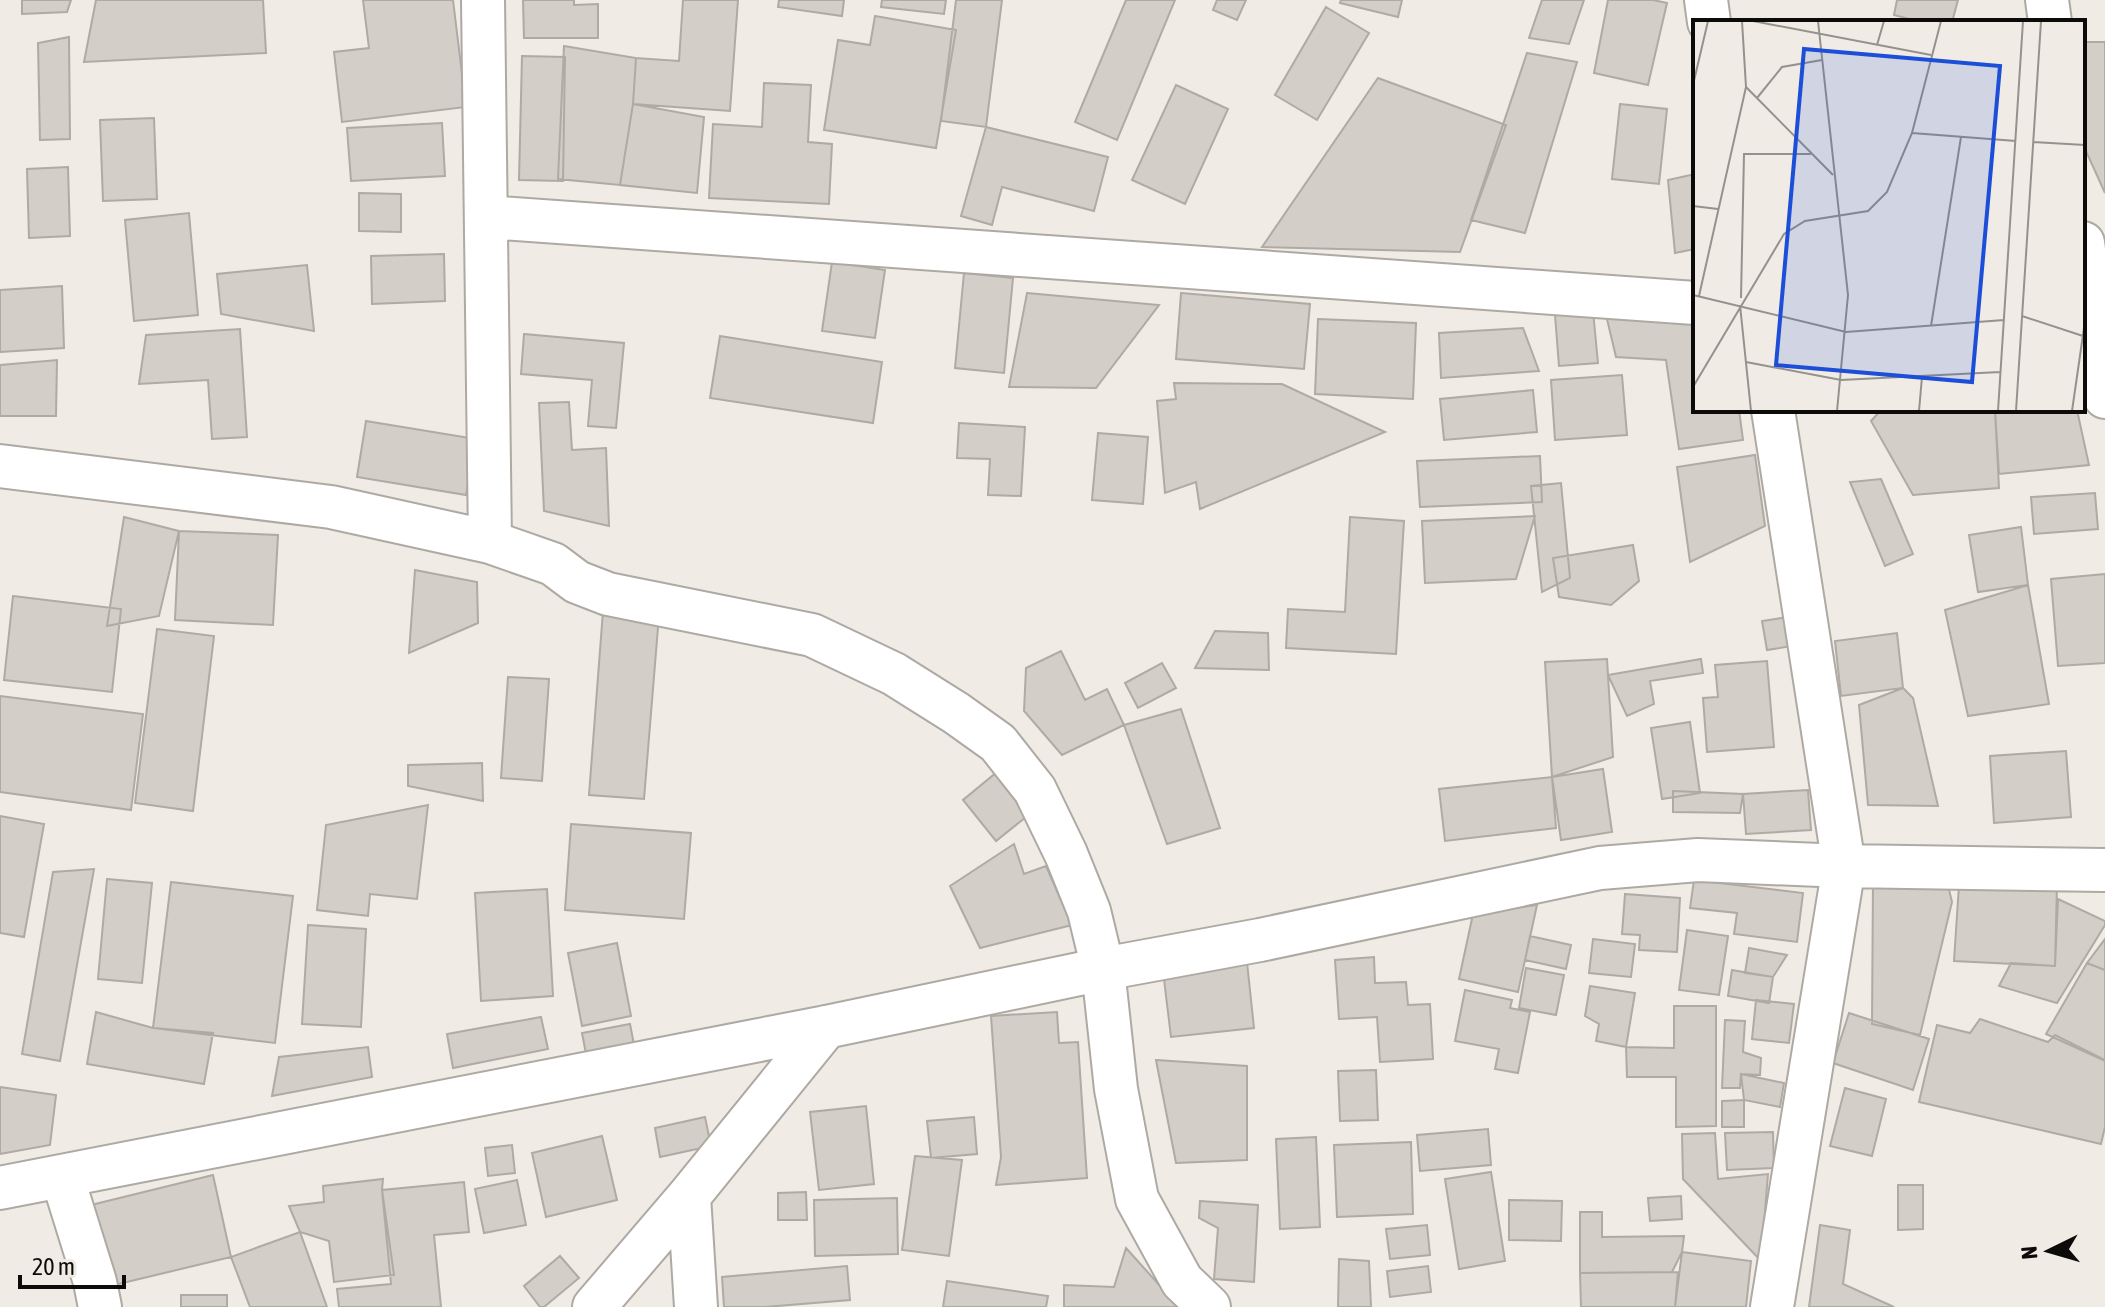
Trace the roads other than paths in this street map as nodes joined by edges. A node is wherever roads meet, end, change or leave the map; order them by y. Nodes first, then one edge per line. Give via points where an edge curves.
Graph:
1 (483, 0) edge
2 (1706, 0) edge
3 (2047, 0) edge
4 (1709, 20) edge
5 (2050, 20) edge
6 (486, 217) junction
7 (2085, 253) edge
8 (1693, 303) edge
9 (2101, 336) edge
10 (2105, 397) edge
11 (1773, 412) edge
12 (0, 466) edge
13 (490, 542) junction
14 (1844, 866) junction
15 (2105, 870) edge
16 (1103, 969) junction
17 (826, 1027) junction
18 (62, 1176) junction
19 (0, 1188) edge
20 (689, 1196) junction
21 (100, 1307) edge
22 (594, 1307) edge
23 (696, 1307) edge
24 (1209, 1307) edge
25 (1772, 1307) edge

1 - 6 street
2 - 4 street
3 - 5 street
6 - 8 street
6 - 13 street
7 - 9 street
9 - 10 street
11 - 14 street
12 - 13 street via 331,507
13 - 16 street via 553,564 577,582 608,594 812,635 894,674 956,713 998,743 1035,790 1089,911
14 - 15 street
14 - 16 street via 1698,860 1600,868
14 - 25 street
16 - 17 street
16 - 24 street via 1116,1089 1137,1199 1182,1281
17 - 18 street
17 - 20 street
18 - 19 street
18 - 21 street
20 - 22 street
20 - 23 street

